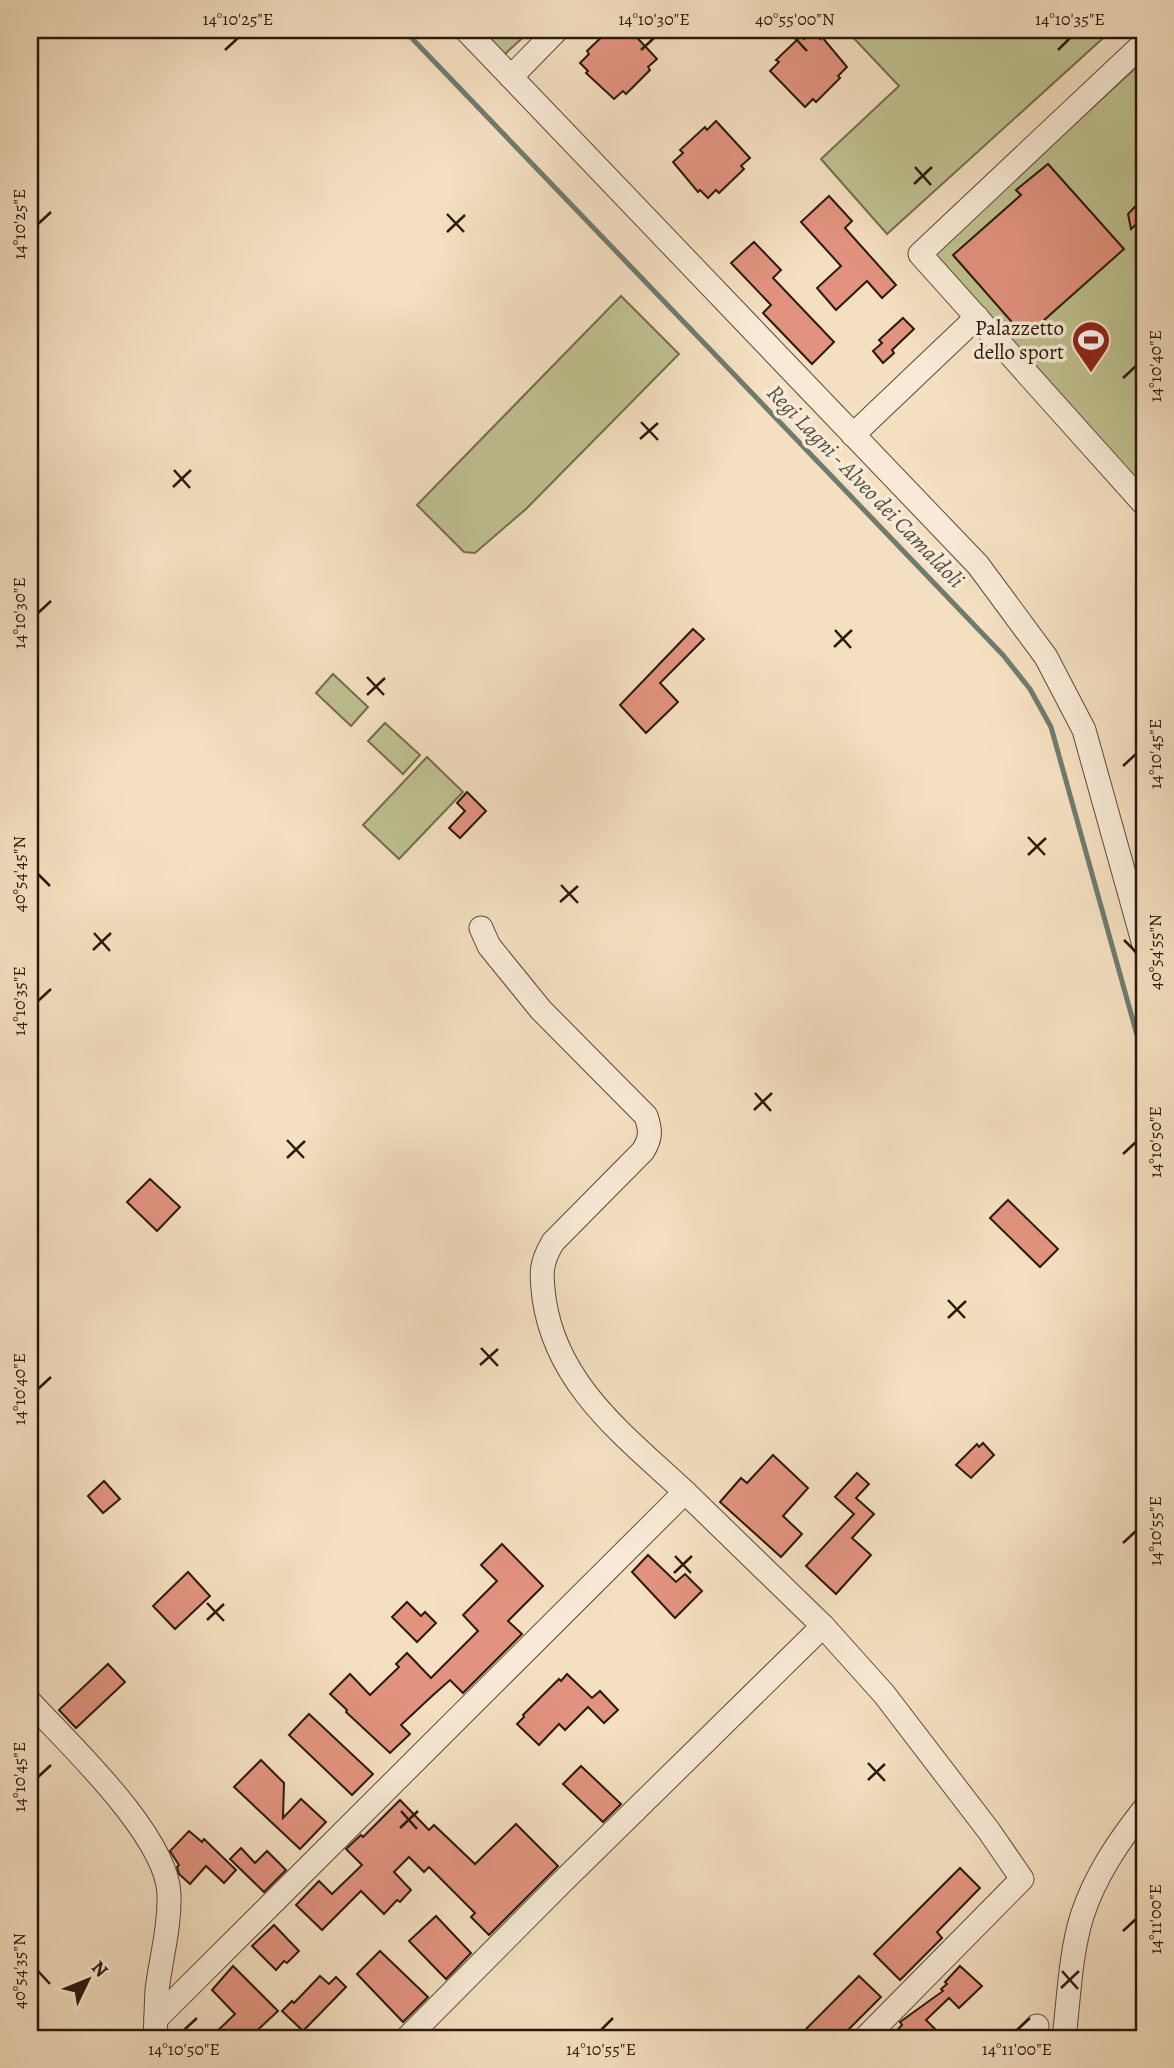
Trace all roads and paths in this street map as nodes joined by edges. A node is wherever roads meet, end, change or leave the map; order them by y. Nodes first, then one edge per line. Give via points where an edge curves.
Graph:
1 (466, 30) edge
2 (557, 30) edge
3 (1144, 43) edge
4 (511, 77) junction
5 (977, 317) junction
6 (853, 435) junction
7 (1144, 504) edge
8 (481, 928) dead end
9 (1144, 945) edge
10 (685, 1492) junction
11 (823, 1626) junction
12 (30, 1702) edge
13 (1144, 1809) edge
14 (155, 2029) edge
15 (407, 2038) edge
16 (865, 2038) edge
17 (1064, 2038) edge

1 - 4 street
2 - 4 street
3 - 5 street via 920,254
4 - 6 street
5 - 6 street
5 - 7 street
6 - 9 street via 978,565 1046,657 1084,730
8 - 10 street via 489,946 541,1010 646,1116 651,1139 643,1151 553,1242 541,1272 546,1314 571,1376 617,1428
10 - 11 street
10 - 14 street
11 - 15 street
11 - 16 street via 884,1694 1022,1879
12 - 14 street via 116,1797 148,1838 163,1867 168,1915
13 - 17 street via 1108,1858 1082,1916

